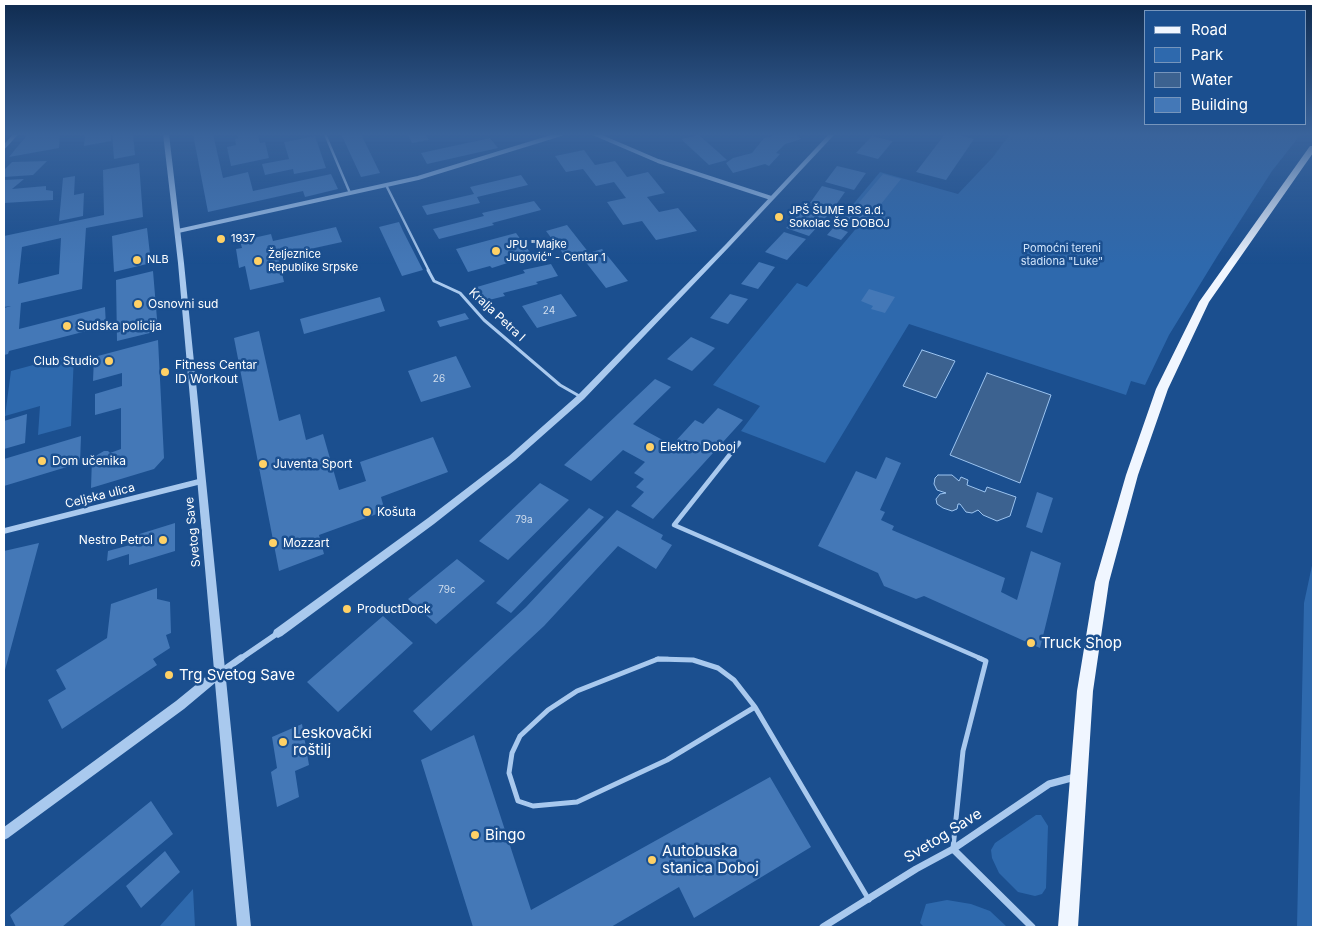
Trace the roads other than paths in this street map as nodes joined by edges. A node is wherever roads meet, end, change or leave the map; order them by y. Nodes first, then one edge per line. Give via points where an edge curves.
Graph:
1 (171, 177) edge
2 (343, 177) edge
3 (415, 177) edge
4 (708, 177) edge
5 (791, 177) edge
6 (1292, 177) edge
7 (386, 185) junction
8 (350, 193) junction
9 (771, 198) junction
10 (178, 231) junction
11 (581, 397) junction
12 (739, 443) dead end
13 (202, 481) junction
14 (4, 530) edge
15 (278, 633) joint
16 (220, 672) junction
17 (755, 707) junction
18 (1080, 776) junction
19 (4, 834) edge
20 (953, 849) junction
21 (869, 900) junction
22 (244, 927) edge
23 (823, 927) edge
24 (1032, 927) edge
25 (1068, 927) edge

1 - 10 street, Svetog Save
2 - 8 lane
3 - 7 street
4 - 9 street
5 - 9 street
6 - 18 main road via 1204,302 1162,389 1132,475 1102,582 1085,691
7 - 8 street
7 - 11 lane, Kralja Petra I via 434,280 460,293 484,320 560,385
8 - 10 street
9 - 11 street
10 - 13 street, Svetog Save
11 - 15 street via 505,464
12 - 20 lane via 674,525 986,661 963,751
13 - 14 street, Celjska ulica
13 - 16 street, Svetog Save
15 - 16 street
16 - 19 street
16 - 22 street, Svetog Save
17 - 17 lane via 667,760 577,802 533,806 518,802 510,772 512,753 520,736 548,710 578,691 628,669 658,660 694,660 718,668 734,680
17 - 21 lane
18 - 20 street, Svetog Save via 1050,784
18 - 25 main road
20 - 21 street, Svetog Save
20 - 24 street
21 - 23 street, Svetog Save

